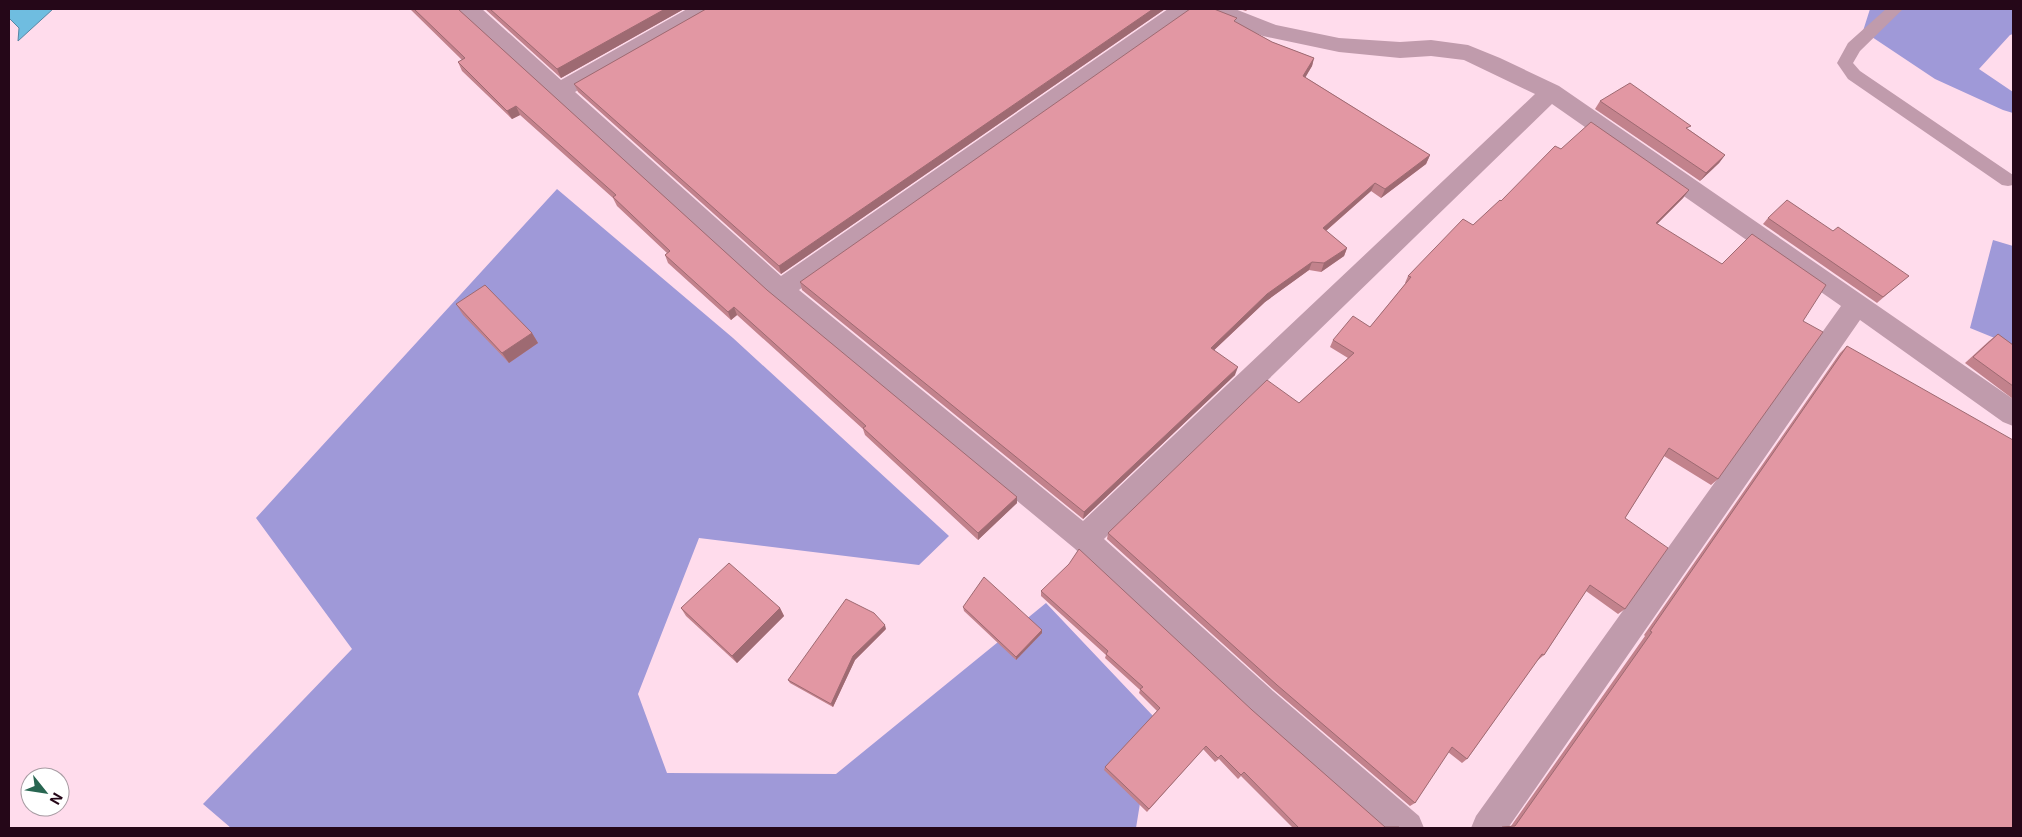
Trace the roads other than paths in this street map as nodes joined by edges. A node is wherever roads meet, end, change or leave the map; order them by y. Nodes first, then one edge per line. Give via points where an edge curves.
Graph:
1 (469, 9) edge
2 (703, 9) edge
3 (1183, 9) edge
4 (1215, 9) edge
5 (1895, 9) edge
6 (561, 90) junction
7 (1551, 92) junction
8 (2008, 180) dead end
9 (780, 290) junction
10 (1857, 304) junction
11 (2013, 414) edge
12 (1084, 538) junction
13 (1407, 828) edge
14 (1488, 828) edge

1 - 6 street
2 - 6 street
3 - 9 street
4 - 7 street via 1271,31 1339,45 1400,50 1431,48 1468,53
5 - 8 lane via 1854,47 1845,63 1854,75
6 - 9 street
7 - 10 street
7 - 12 street
9 - 12 street
10 - 11 street
10 - 14 street
12 - 13 street via 1262,702

